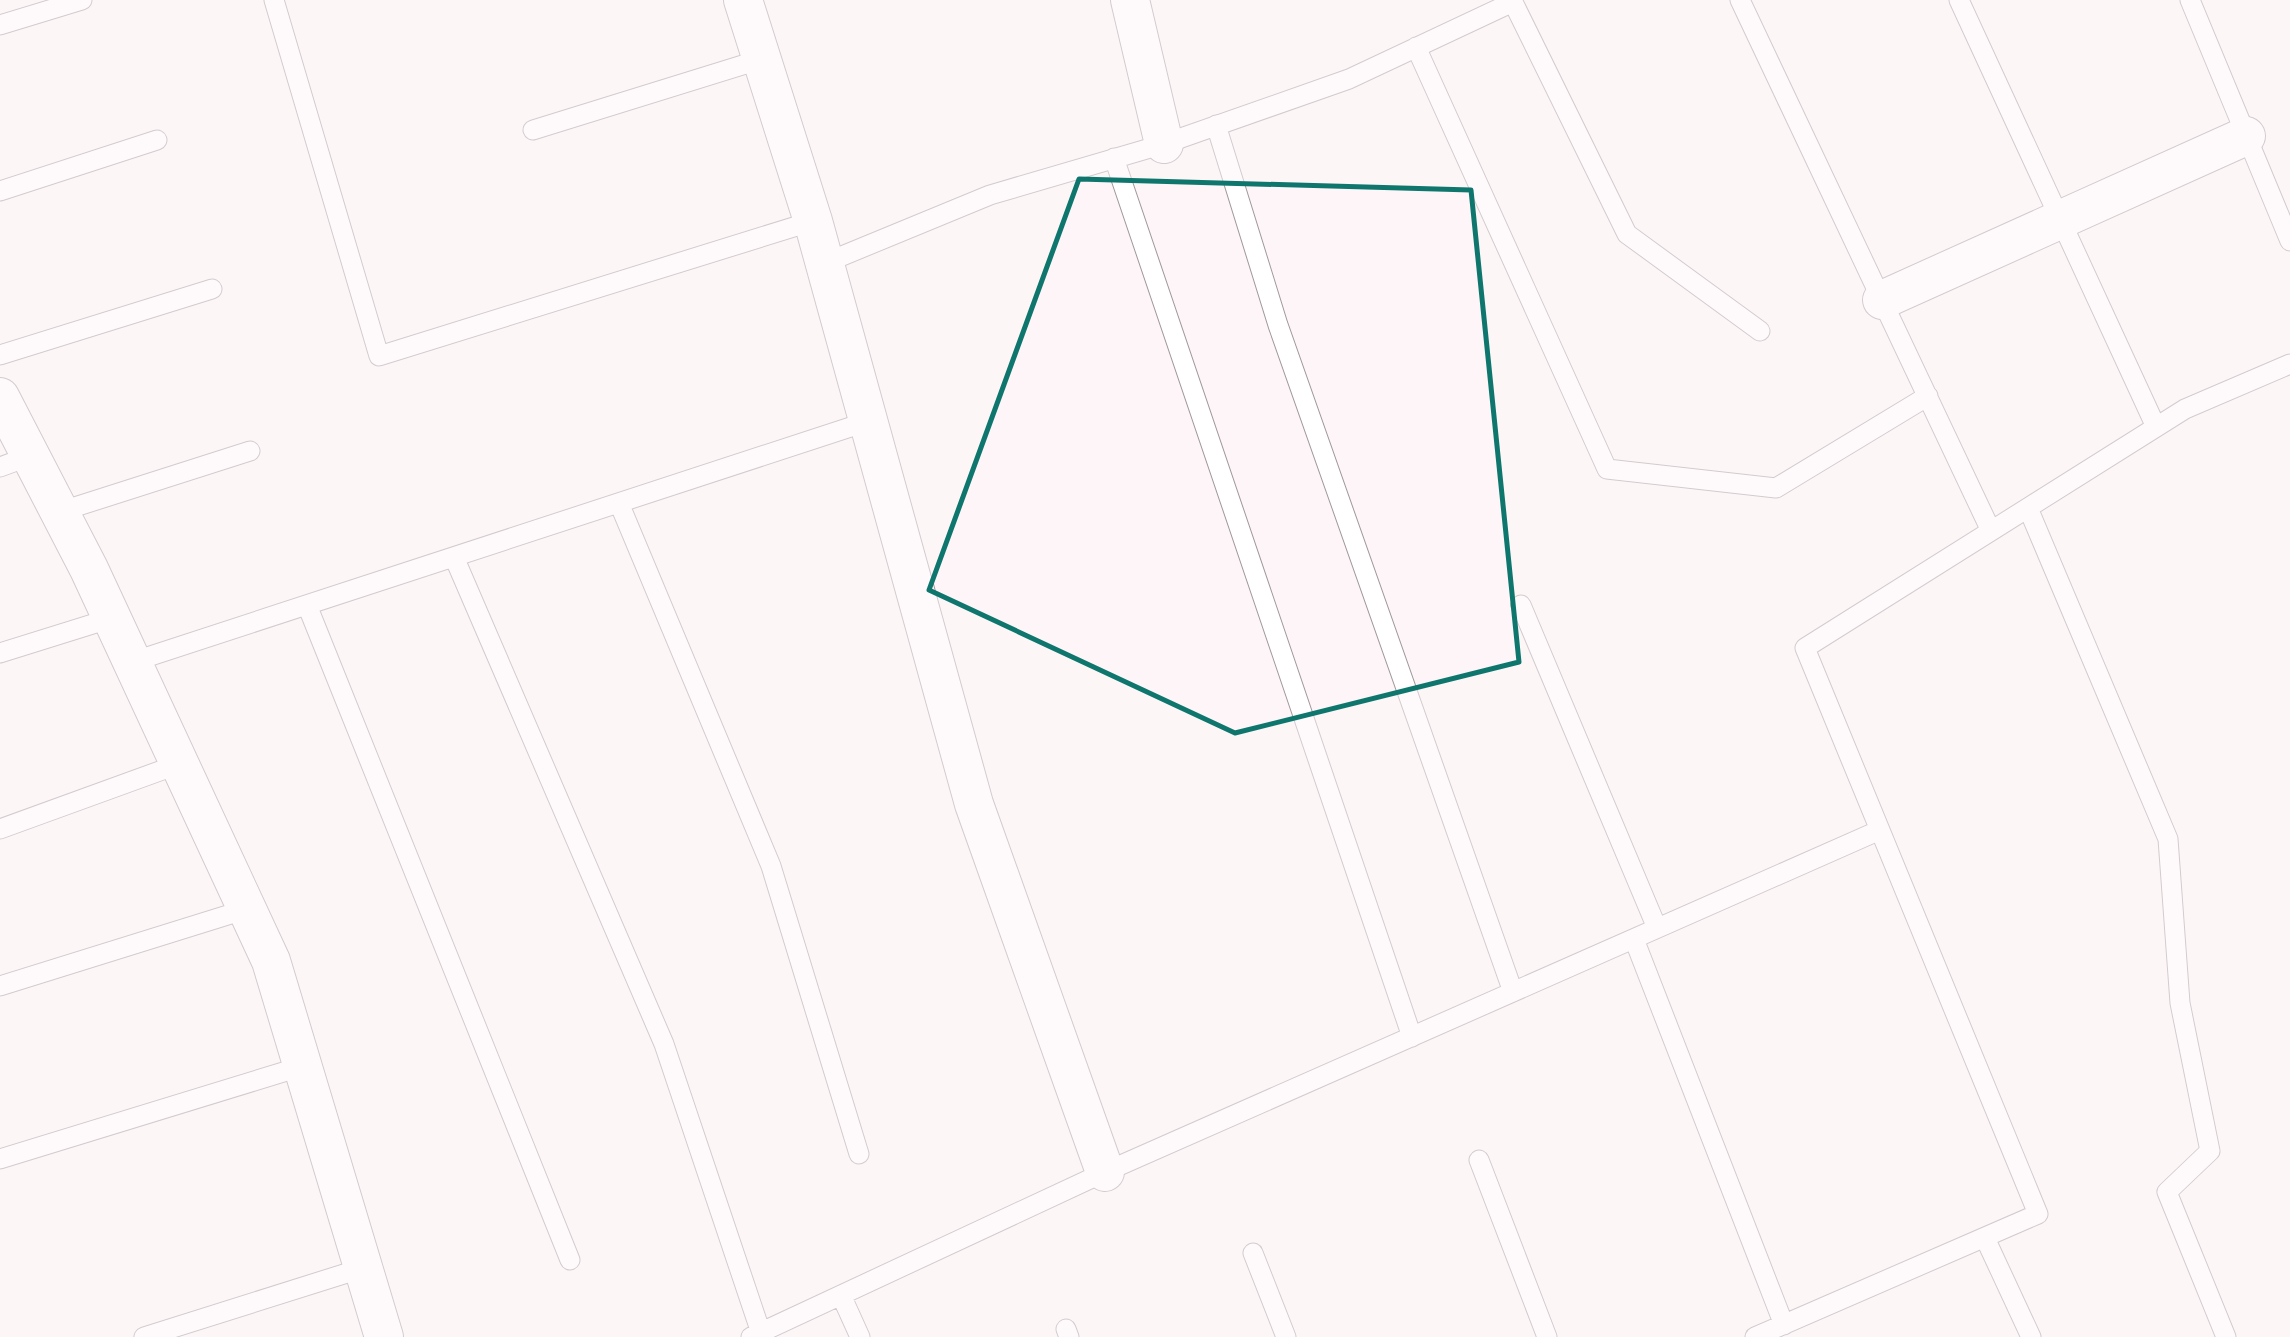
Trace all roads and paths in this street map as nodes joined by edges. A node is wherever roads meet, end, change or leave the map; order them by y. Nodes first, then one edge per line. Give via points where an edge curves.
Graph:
1 (82, 0) edge
2 (274, 0) edge
3 (743, 0) edge
4 (1130, 0) edge
5 (1740, 0) edge
6 (1959, 0) edge
7 (2190, 0) edge
8 (1513, 1) edge
9 (0, 25) edge
10 (1416, 47) junction
11 (762, 59) junction
12 (1216, 125) junction
13 (533, 130) dead end
14 (2246, 136) junction
15 (158, 140) dead end
16 (1164, 144) junction
17 (1115, 158) junction
18 (0, 191) edge
19 (813, 221) junction
20 (2061, 221) junction
21 (2290, 241) edge
22 (825, 263) junction
23 (212, 289) dead end
24 (1882, 300) junction
25 (1760, 331) dead end
26 (0, 355) edge
27 (2290, 364) edge
28 (1928, 396) junction
29 (0, 397) edge
30 (869, 421) junction
31 (2156, 427) junction
32 (250, 451) dead end
33 (15, 462) edge
34 (619, 503) junction
35 (2028, 508) junction
36 (59, 512) junction
37 (1991, 531) junction
38 (454, 557) junction
39 (307, 605) junction
40 (1521, 605) dead end
41 (112, 618) junction
42 (0, 653) edge
43 (132, 663) junction
44 (179, 764) junction
45 (0, 829) edge
46 (1880, 830) junction
47 (247, 909) junction
48 (1657, 928) junction
49 (1634, 939) junction
50 (0, 986) edge
51 (1513, 992) junction
52 (1412, 1037) junction
53 (303, 1066) junction
54 (859, 1154) dead end
55 (0, 1159) edge
56 (1479, 1160) dead end
57 (1105, 1172) junction
58 (1985, 1238) junction
59 (1253, 1253) dead end
60 (570, 1260) dead end
61 (363, 1268) junction
62 (841, 1295) junction
63 (1784, 1325) junction
64 (756, 1335) edge
65 (144, 1337) edge
66 (384, 1337) edge
67 (860, 1337) edge
68 (1286, 1337) edge
69 (1547, 1337) edge
70 (1755, 1337) edge
71 (2032, 1337) edge
72 (2226, 1337) edge

1 - 9 lane
2 - 19 lane via 379,356
3 - 11 street
4 - 16 street
5 - 24 lane
6 - 20 lane
7 - 14 lane
8 - 10 lane
8 - 25 lane via 1627,234
10 - 12 lane via 1349,79
10 - 28 lane via 1607,469 1776,488
11 - 13 lane
11 - 19 street
12 - 16 lane
12 - 51 lane via 1278,325
14 - 20 street
14 - 21 lane
15 - 18 lane
16 - 17 lane
17 - 22 lane via 990,195
17 - 52 lane
19 - 22 street
20 - 24 street
20 - 31 lane
22 - 30 street
23 - 26 lane
24 - 28 lane
27 - 31 lane via 2185,409
28 - 37 lane
29 - 33 street
30 - 34 lane
30 - 57 street via 974,804
31 - 35 lane
32 - 36 lane
33 - 36 street
34 - 38 lane
34 - 54 lane via 771,866
35 - 37 lane
35 - 72 lane via 2168,839 2180,1003 2210,1152 2167,1192
36 - 41 street
37 - 46 lane via 1805,648
38 - 39 lane
38 - 64 lane via 664,1044
39 - 43 lane
39 - 60 lane
40 - 48 lane
41 - 42 lane
41 - 43 street
43 - 44 street
44 - 45 lane
44 - 47 street
46 - 48 lane
46 - 58 lane via 2038,1214
47 - 50 lane
47 - 53 street via 271,961
48 - 49 lane
49 - 51 lane
49 - 63 lane
51 - 52 lane
52 - 57 lane
53 - 55 lane
53 - 61 street
56 - 69 lane
57 - 62 lane
58 - 63 lane
58 - 71 lane
59 - 68 lane
61 - 65 lane
61 - 66 street
62 - 64 lane
62 - 67 lane
63 - 70 lane

